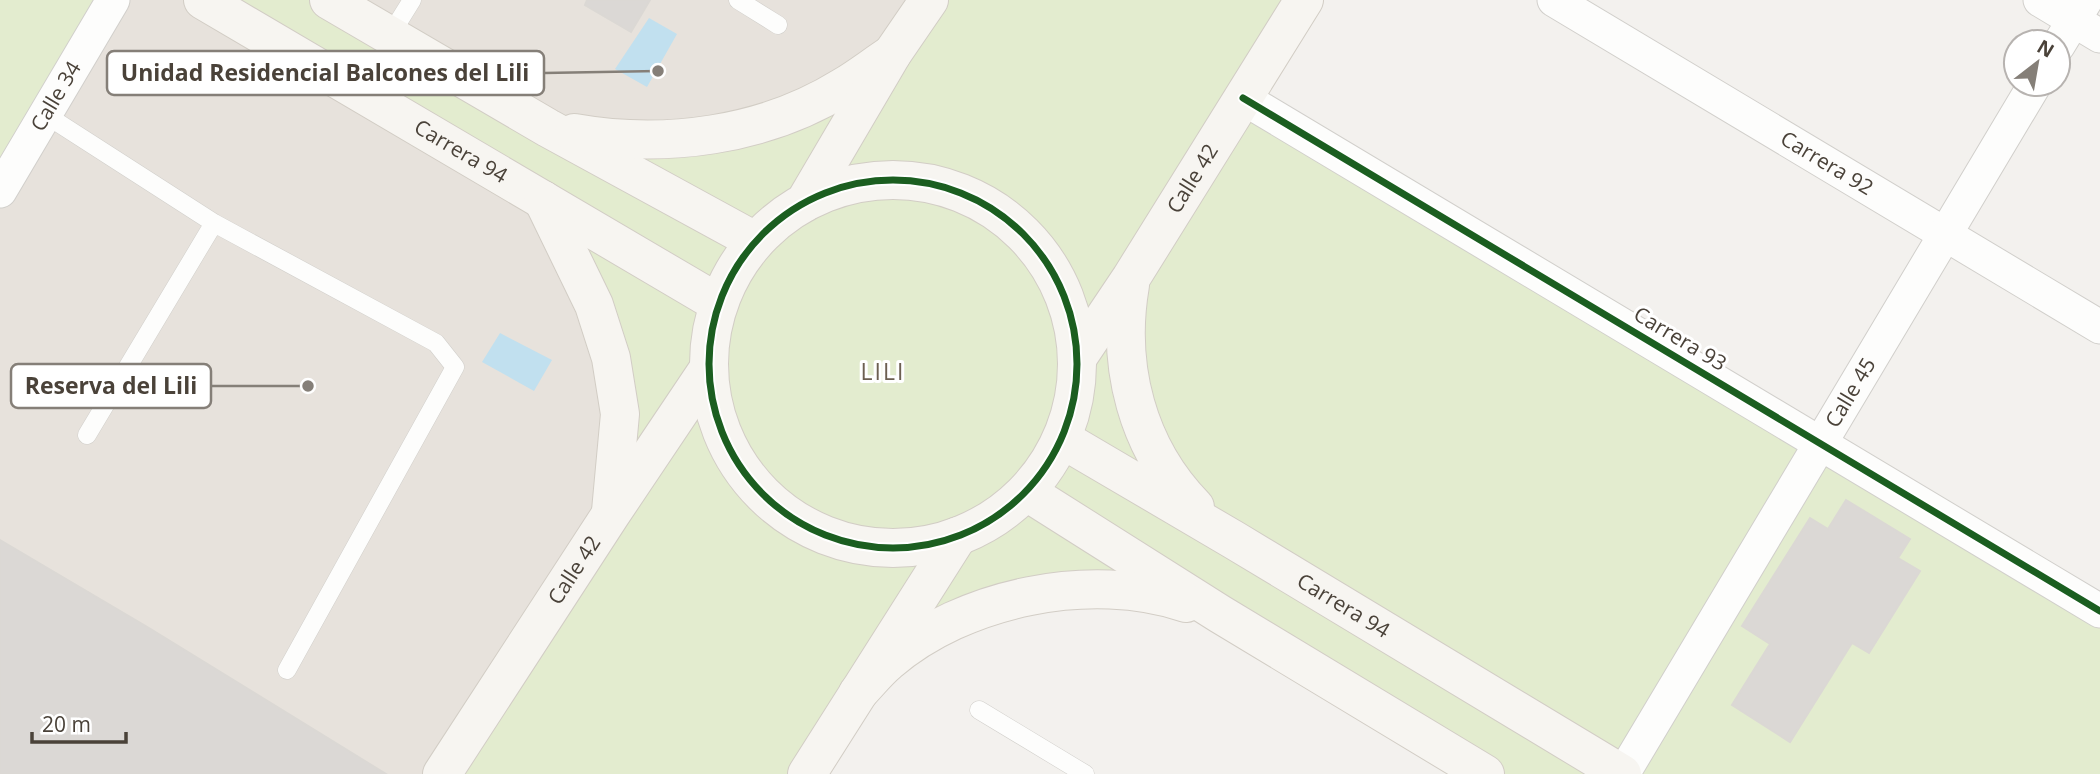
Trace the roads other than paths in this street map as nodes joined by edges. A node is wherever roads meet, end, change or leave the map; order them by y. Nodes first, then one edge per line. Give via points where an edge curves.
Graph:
1 (113, 0) edge
2 (203, 0) edge
3 (329, 0) edge
4 (412, 0) edge
5 (738, 0) edge
6 (929, 0) edge
7 (1304, 0) edge
8 (1554, 0) edge
9 (2040, 0) edge
10 (778, 25) dead end
11 (2079, 26) edge
12 (389, 37) junction
13 (892, 54) junction
14 (1242, 98) junction
15 (2027, 98) edge
16 (46, 115) junction
17 (548, 128) junction
18 (0, 191) edge
19 (543, 200) junction
20 (805, 202) junction
21 (214, 223) junction
22 (1946, 235) junction
23 (755, 241) junction
24 (1131, 278) junction
25 (718, 303) junction
26 (2100, 327) edge
27 (1078, 357) junction
28 (709, 368) junction
29 (87, 435) dead end
30 (1062, 439) junction
31 (1821, 444) junction
32 (1027, 492) junction
33 (611, 514) junction
34 (958, 536) junction
35 (1234, 540) junction
36 (2100, 611) edge
37 (1220, 614) junction
38 (286, 670) dead end
39 (858, 693) junction
40 (979, 710) dead end
41 (442, 774) edge
42 (807, 774) edge
43 (1085, 774) edge
44 (1485, 774) edge
45 (1623, 774) edge

1 - 16 street, Calle 34
2 - 19 street, Carrera 94
3 - 12 street
4 - 12 lane
5 - 10 lane
6 - 13 street
7 - 14 street, Calle 42
8 - 22 street, Carrera 92
9 - 11 street
12 - 17 street
13 - 17 street via 842,88 787,114 729,132 669,140 608,139
13 - 20 street
14 - 24 street, Calle 42
14 - 31 street, Carrera 93
15 - 22 street, Calle 45
16 - 18 street, Calle 34
16 - 21 lane
17 - 23 street
19 - 25 street, Carrera 94
19 - 33 street via 594,305 611,358 620,414
20 - 23 street
20 - 27 street via 849,185 895,180 941,186 985,204 1022,232 1051,269 1070,311
21 - 29 lane
21 - 38 lane via 436,343 455,367
22 - 26 street, Carrera 92
22 - 31 street, Calle 45
23 - 25 street
24 - 27 street, Calle 42
24 - 35 street via 1124,344 1135,409 1164,469 1184,496
25 - 28 street
27 - 30 street via 1075,399
28 - 33 street, Calle 42
28 - 34 street via 716,411 732,452 757,487 791,516 830,536 872,547 916,546
30 - 32 street
30 - 35 street, Carrera 94
31 - 36 street, Carrera 93
31 - 45 street, Calle 45
32 - 34 street via 984,525
32 - 37 street
33 - 41 street, Calle 42
34 - 39 street
35 - 45 street, Carrera 94
37 - 39 street via 1178,600 1113,590 1047,593 1004,602 924,637 888,662
37 - 44 street
39 - 42 street
40 - 43 lane

